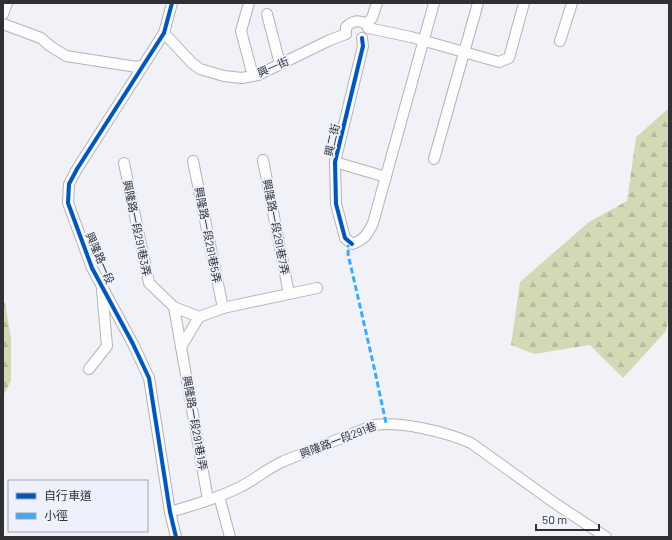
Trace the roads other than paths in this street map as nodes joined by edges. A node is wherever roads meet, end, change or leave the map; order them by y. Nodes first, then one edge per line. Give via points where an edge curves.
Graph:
1 (7, 3) edge
2 (172, 3) edge
3 (249, 3) edge
4 (377, 3) edge
5 (434, 3) edge
6 (478, 3) edge
7 (524, 3) edge
8 (572, 3) edge
9 (3, 14) edge
10 (267, 14) dead end
11 (3, 24) edge
12 (367, 26) junction
13 (164, 33) junction
14 (346, 34) junction
15 (362, 38) junction
16 (423, 41) junction
17 (560, 41) dead end
18 (464, 52) junction
19 (280, 64) junction
20 (142, 66) junction
21 (253, 76) junction
22 (434, 159) dead end
23 (263, 160) dead end
24 (193, 161) dead end
25 (336, 162) junction
26 (124, 163) dead end
27 (386, 178) junction
28 (102, 286) junction
29 (317, 288) dead end
30 (289, 294) junction
31 (174, 307) junction
32 (223, 308) junction
33 (199, 317) junction
34 (181, 347) junction
35 (89, 369) dead end
36 (219, 496) junction
37 (208, 500) junction
38 (170, 512) junction
39 (176, 537) edge
40 (230, 537) edge
41 (606, 537) edge

1 - 9 street
2 - 13 street, 興隆路一段
3 - 21 street via 241,31
4 - 12 street
5 - 16 street
6 - 18 street
7 - 18 street via 509,58 498,62
8 - 17 street
10 - 19 street
11 - 20 street via 41,38 66,56
12 - 14 street via 357,21 350,22 346,27
12 - 15 street
12 - 16 street
13 - 20 street, 興隆路一段
13 - 21 street, 興一街 via 200,69 224,76
14 - 15 street via 356,40
14 - 19 street, 興一街
15 - 25 street, 興二街 via 363,46
16 - 18 street
16 - 27 street
18 - 22 street
19 - 21 street, 興一街
20 - 28 street, 興隆路一段 via 69,184 68,203 92,268
23 - 30 street, 興隆路一段291巷7弄
24 - 32 street, 興隆路一段291巷5弄
25 - 27 street
25 - 27 street, 興二街 via 336,204 345,238 352,244 361,241 368,234
26 - 31 street, 興隆路一段291巷3弄 via 149,283
28 - 35 street via 107,346
28 - 38 street, 興隆路一段 via 148,378
29 - 30 street
30 - 32 street
31 - 33 street
31 - 34 street, 興隆路一段291巷1弄
32 - 33 street
33 - 34 street
34 - 37 street, 興隆路一段291巷1弄
36 - 37 street, 興隆路一段291巷
36 - 40 street
36 - 41 street, 興隆路一段291巷 via 242,486 273,466 374,425 386,423 426,429 471,443
37 - 38 street, 興隆路一段291巷
38 - 39 street, 興隆路一段

